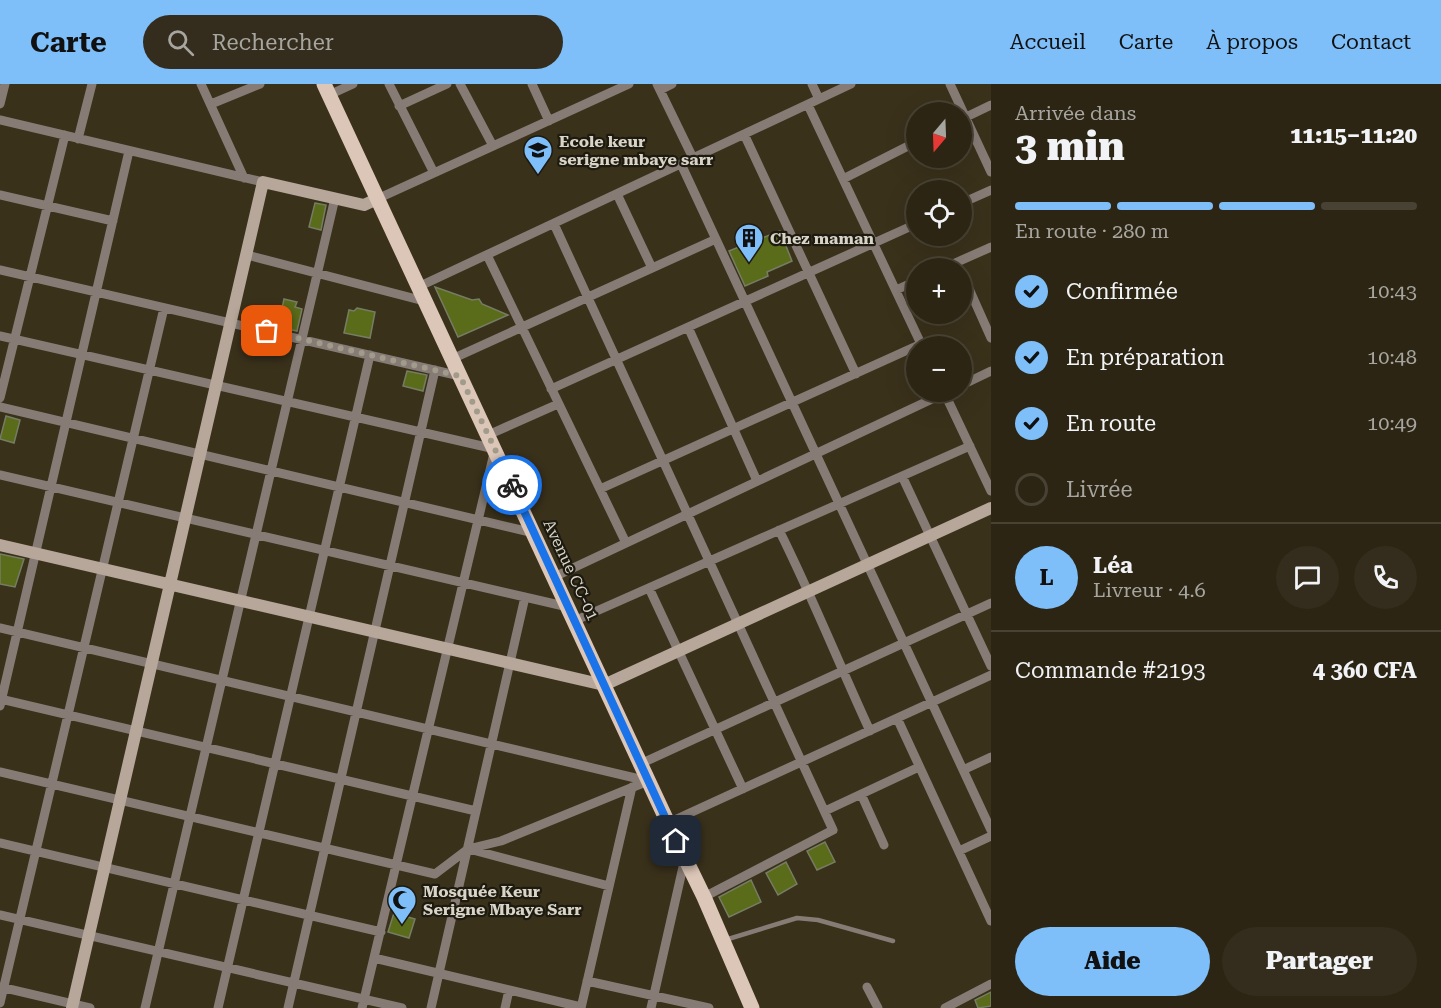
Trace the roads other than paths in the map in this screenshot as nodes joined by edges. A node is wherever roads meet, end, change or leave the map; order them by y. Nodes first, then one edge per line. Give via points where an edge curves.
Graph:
1 (5, 84) edge
2 (92, 84) edge
3 (201, 84) edge
4 (260, 84) edge
5 (353, 84) edge
6 (389, 84) edge
7 (447, 84) edge
8 (460, 84) edge
9 (532, 84) edge
10 (629, 84) edge
11 (672, 84) edge
12 (812, 84) edge
13 (851, 84) edge
14 (950, 84) edge
15 (658, 87) edge
16 (326, 90) edge
17 (819, 99) junction
18 (957, 102) edge
19 (0, 104) edge
20 (211, 104) junction
21 (807, 105) junction
22 (991, 105) edge
23 (399, 106) junction
24 (972, 114) edge
25 (0, 120) edge
26 (549, 121) junction
27 (744, 134) junction
28 (972, 134) edge
29 (65, 135) junction
30 (78, 139) junction
31 (493, 146) junction
32 (906, 147) edge
33 (129, 151) junction
34 (693, 158) junction
35 (681, 164) junction
36 (991, 172) edge
37 (434, 173) junction
38 (244, 178) junction
39 (843, 178) junction
40 (263, 182) junction
41 (991, 190) edge
42 (617, 194) junction
43 (0, 195) edge
44 (335, 198) junction
45 (377, 199) junction
46 (972, 199) edge
47 (48, 206) junction
48 (113, 221) junction
49 (554, 224) junction
50 (906, 228) edge
51 (716, 239) junction
52 (873, 243) junction
53 (991, 247) edge
54 (247, 255) junction
55 (487, 255) junction
56 (972, 258) edge
57 (652, 268) junction
58 (0, 270) edge
59 (317, 273) junction
60 (808, 273) junction
61 (30, 277) junction
62 (906, 286) edge
63 (896, 290) junction
64 (96, 292) junction
65 (421, 294) junction
66 (972, 295) edge
67 (588, 297) junction
68 (745, 302) junction
69 (164, 308) junction
70 (231, 323) junction
71 (522, 327) junction
72 (688, 327) junction
73 (0, 336) edge
74 (918, 336) edge
75 (991, 338) edge
76 (15, 339) junction
77 (302, 339) junction
78 (906, 352) edge
79 (82, 354) junction
80 (370, 356) junction
81 (452, 359) junction
82 (616, 360) junction
83 (150, 370) junction
84 (435, 370) junction
85 (991, 371) edge
86 (856, 374) junction
87 (460, 376) junction
88 (972, 380) edge
89 (217, 385) junction
90 (551, 389) junction
91 (0, 398) edge
92 (287, 401) junction
93 (792, 402) junction
94 (924, 402) edge
95 (950, 402) edge
96 (558, 404) junction
97 (0, 407) edge
98 (356, 417) junction
99 (66, 423) junction
100 (732, 429) junction
101 (421, 432) junction
102 (488, 435) junction
103 (133, 439) junction
104 (970, 446) junction
105 (495, 449) junction
106 (816, 453) junction
107 (201, 455) junction
108 (663, 460) junction
109 (271, 471) junction
110 (0, 475) edge
111 (902, 476) junction
112 (757, 482) junction
113 (51, 487) junction
114 (339, 487) junction
115 (600, 489) junction
116 (991, 490) edge
117 (118, 502) junction
118 (405, 503) junction
119 (839, 503) junction
120 (991, 508) edge
121 (688, 514) junction
122 (186, 518) junction
123 (478, 520) junction
124 (779, 530) junction
125 (534, 533) junction
126 (256, 534) junction
127 (930, 536) junction
128 (626, 543) junction
129 (0, 545) edge
130 (325, 550) junction
131 (36, 554) junction
132 (710, 561) junction
133 (868, 564) junction
134 (390, 566) junction
135 (102, 569) junction
136 (554, 577) junction
137 (463, 583) junction
138 (171, 585) junction
139 (649, 588) junction
140 (809, 591) junction
141 (525, 597) junction
142 (241, 601) junction
143 (991, 603) edge
144 (571, 614) junction
145 (967, 614) junction
146 (309, 617) junction
147 (738, 624) junction
148 (0, 628) edge
149 (17, 632) junction
150 (375, 632) junction
151 (904, 643) junction
152 (84, 648) junction
153 (447, 649) junction
154 (678, 651) junction
155 (510, 663) junction
156 (152, 664) junction
157 (991, 666) edge
158 (842, 671) junction
159 (991, 675) edge
160 (222, 680) junction
161 (604, 685) junction
162 (290, 696) junction
163 (0, 702) edge
164 (774, 702) junction
165 (932, 702) junction
166 (356, 712) junction
167 (68, 715) junction
168 (897, 718) junction
169 (429, 729) junction
170 (715, 729) junction
171 (870, 730) junction
172 (137, 731) junction
173 (492, 744) junction
174 (206, 748) junction
175 (991, 757) edge
176 (802, 762) junction
177 (275, 764) junction
178 (640, 764) junction
179 (919, 767) junction
180 (963, 770) junction
181 (0, 772) edge
182 (341, 779) junction
183 (648, 781) junction
184 (52, 784) junction
185 (632, 787) junction
186 (743, 789) junction
187 (861, 794) junction
188 (413, 796) junction
189 (121, 800) junction
190 (476, 811) junction
191 (825, 811) junction
192 (190, 816) junction
193 (668, 823) junction
194 (991, 830) edge
195 (259, 833) junction
196 (991, 836) edge
197 (0, 843) edge
198 (884, 845) dead end
199 (325, 848) junction
200 (468, 849) junction
201 (959, 851) junction
202 (36, 852) junction
203 (685, 858) junction
204 (396, 865) junction
205 (105, 868) junction
206 (174, 884) junction
207 (609, 886) junction
208 (705, 897) junction
209 (243, 900) junction
210 (0, 915) edge
211 (310, 915) junction
212 (20, 919) junction
213 (991, 921) edge
214 (381, 932) junction
215 (89, 935) junction
216 (723, 940) junction
217 (892, 941) dead end
218 (159, 951) junction
219 (374, 958) junction
220 (227, 968) junction
221 (439, 973) junction
222 (587, 981) junction
223 (294, 983) junction
224 (991, 984) edge
225 (867, 987) dead end
226 (2, 988) edge
227 (509, 990) junction
228 (654, 996) junction
229 (0, 1003) edge
230 (363, 1004) edge
231 (73, 1006) edge
232 (90, 1008) edge
233 (145, 1008) edge
234 (218, 1008) edge
235 (288, 1008) edge
236 (402, 1008) edge
237 (431, 1008) edge
238 (505, 1008) edge
239 (581, 1008) edge
240 (651, 1008) edge
241 (709, 1008) edge
242 (752, 1008) edge
243 (878, 1008) edge
244 (945, 1008) edge

1 - 19 street
2 - 30 street
3 - 20 street
4 - 20 street
5 - 16 street
6 - 23 street
7 - 23 street
8 - 31 street
9 - 26 street
10 - 26 street
11 - 15 street
12 - 17 street
13 - 17 street
14 - 18 street
15 - 34 street
16 - 45 main road, Avenue CC-01
17 - 21 street
20 - 38 street
21 - 27 street
21 - 39 street
22 - 24 street
23 - 37 street
25 - 29 street
26 - 31 street
27 - 34 street
27 - 60 street
28 - 36 street
29 - 30 street
29 - 47 street
30 - 33 street
31 - 37 street
32 - 39 street
33 - 38 street
33 - 48 street
34 - 35 street
35 - 42 street
35 - 51 street
37 - 45 street
38 - 40 street
39 - 52 street
40 - 44 street
40 - 54 street
41 - 46 street
42 - 49 street
42 - 57 street
43 - 47 street
44 - 45 street via 364,205
44 - 59 street
45 - 65 main road, Avenue CC-01
47 - 48 street
47 - 61 street
48 - 64 street
49 - 55 street
49 - 67 street
50 - 52 street
51 - 57 street
51 - 68 street
52 - 60 street
52 - 63 street
53 - 56 street
54 - 59 street
54 - 70 street
55 - 65 street
55 - 71 street
57 - 67 street
58 - 61 street
59 - 65 street
59 - 77 street
60 - 68 street
60 - 86 street
61 - 64 street
61 - 76 street
62 - 63 street
63 - 74 street
64 - 69 street
64 - 79 street
65 - 81 main road, Avenue CC-01
66 - 75 street
67 - 71 street
67 - 82 street
68 - 72 street
68 - 93 street
69 - 70 street
69 - 83 street
70 - 77 street
70 - 89 street
71 - 81 street
71 - 90 street
72 - 82 street
72 - 100 street
73 - 76 street
76 - 79 street
76 - 91 street
77 - 80 street
77 - 92 street
78 - 86 street
79 - 83 street
79 - 99 street
80 - 84 street
80 - 98 street
81 - 87 main road, Avenue CC-01
82 - 90 street
82 - 108 street
83 - 89 street
83 - 103 street
84 - 87 street
84 - 101 street
85 - 88 street
86 - 93 street
87 - 102 main road, Avenue CC-01
89 - 92 street
89 - 107 street
90 - 96 street
92 - 98 street
92 - 109 street
93 - 100 street
93 - 106 street
94 - 106 street
95 - 104 street
96 - 102 street
96 - 115 street
97 - 99 street
98 - 101 street
98 - 114 street
99 - 103 street
99 - 113 street
100 - 108 street
100 - 112 street
101 - 105 street
101 - 118 street
102 - 105 main road, Avenue CC-01
103 - 107 street
103 - 117 street
104 - 111 street
104 - 116 street
105 - 123 street
105 - 125 main road, Avenue CC-01
106 - 112 street
106 - 119 street
107 - 109 street
107 - 122 street
108 - 115 street
108 - 121 street
109 - 114 street
109 - 126 street
110 - 113 street
111 - 119 street
111 - 127 street
112 - 121 street
113 - 117 street
113 - 131 street
114 - 118 street
114 - 130 street
115 - 128 street
117 - 122 street
117 - 135 street
118 - 123 street
118 - 134 street
119 - 124 street
119 - 133 street
120 - 127 street
121 - 128 street
121 - 132 street
122 - 126 street
122 - 138 street
123 - 125 street
123 - 137 street
124 - 132 street
124 - 140 street
125 - 136 main road, Avenue CC-01
126 - 130 street
126 - 142 street
127 - 133 street
127 - 145 street
128 - 136 street
129 - 131 street
130 - 134 street
130 - 146 street
131 - 135 street
131 - 149 street
132 - 139 street
132 - 147 street
133 - 140 street
133 - 151 street
134 - 137 street
134 - 150 street
135 - 138 street
135 - 152 street
136 - 144 main road, Avenue CC-01
137 - 141 street
137 - 153 street
138 - 142 street
138 - 156 street
139 - 144 street
139 - 154 street
140 - 147 street
140 - 158 street
141 - 144 street
141 - 155 street
142 - 146 street
142 - 160 street
143 - 145 street
144 - 161 main road, Avenue CC-01
145 - 151 street
145 - 157 street
146 - 150 street
146 - 162 street
147 - 154 street
147 - 164 street
148 - 149 street
149 - 152 street
149 - 163 street
150 - 153 street
150 - 166 street
151 - 158 street
151 - 165 street
152 - 156 street
152 - 167 street
153 - 155 street
153 - 169 street
154 - 161 street
154 - 170 street
155 - 161 street
155 - 173 street
156 - 160 street
156 - 172 street
158 - 164 street
158 - 171 street
159 - 165 street
160 - 162 street
160 - 174 street
161 - 178 main road, Avenue CC-01
162 - 166 street
162 - 177 street
163 - 167 street
164 - 170 street
164 - 176 street
165 - 168 street
165 - 180 street
166 - 169 street
166 - 182 street
167 - 172 street
167 - 184 street
168 - 171 street
168 - 179 street
169 - 173 street
169 - 188 street
170 - 178 street
170 - 186 street
171 - 176 street
172 - 174 street
172 - 189 street
173 - 183 street
173 - 190 street
174 - 177 street
174 - 192 street
175 - 180 street
176 - 186 street
176 - 191 street
177 - 182 street
177 - 195 street
178 - 183 main road, Avenue CC-01
179 - 187 street
179 - 201 street
180 - 194 street
181 - 184 street
182 - 188 street
182 - 199 street
183 - 185 street
183 - 193 main road, Avenue CC-01
184 - 189 street
184 - 202 street
185 - 200 street via 501,841
185 - 207 street
186 - 193 street
187 - 191 street
187 - 198 street
188 - 190 street
188 - 204 street
189 - 192 street
189 - 205 street
190 - 200 street
191 - 208 street via 833,830
192 - 195 street
192 - 206 street
193 - 203 main road, Avenue CC-01
195 - 199 street
195 - 209 street
196 - 201 street
197 - 202 street
199 - 204 street
199 - 211 street
200 - 204 street via 435,874
200 - 207 street
200 - 221 street
201 - 213 street
202 - 205 street
202 - 212 street
203 - 208 main road, Avenue CC-01
203 - 228 street
204 - 214 street
205 - 206 street
205 - 215 street
206 - 209 street
206 - 218 street
207 - 222 street
208 - 216 main road, Avenue CC-01
209 - 211 street
209 - 220 street
210 - 212 street
211 - 214 street
211 - 223 street
212 - 215 street
212 - 226 street
214 - 219 street
215 - 218 street
215 - 231 street
216 - 217 lane via 797,918
216 - 242 main road, Avenue CC-01
218 - 220 street
218 - 233 street
219 - 221 street
219 - 230 street
220 - 223 street
220 - 234 street
221 - 227 street
221 - 237 street
222 - 228 street
222 - 239 street
223 - 230 street
223 - 235 street
224 - 244 street
225 - 243 street
226 - 229 street
226 - 231 street
227 - 238 street
227 - 239 street
228 - 240 street
228 - 241 street
230 - 236 street
231 - 232 street

